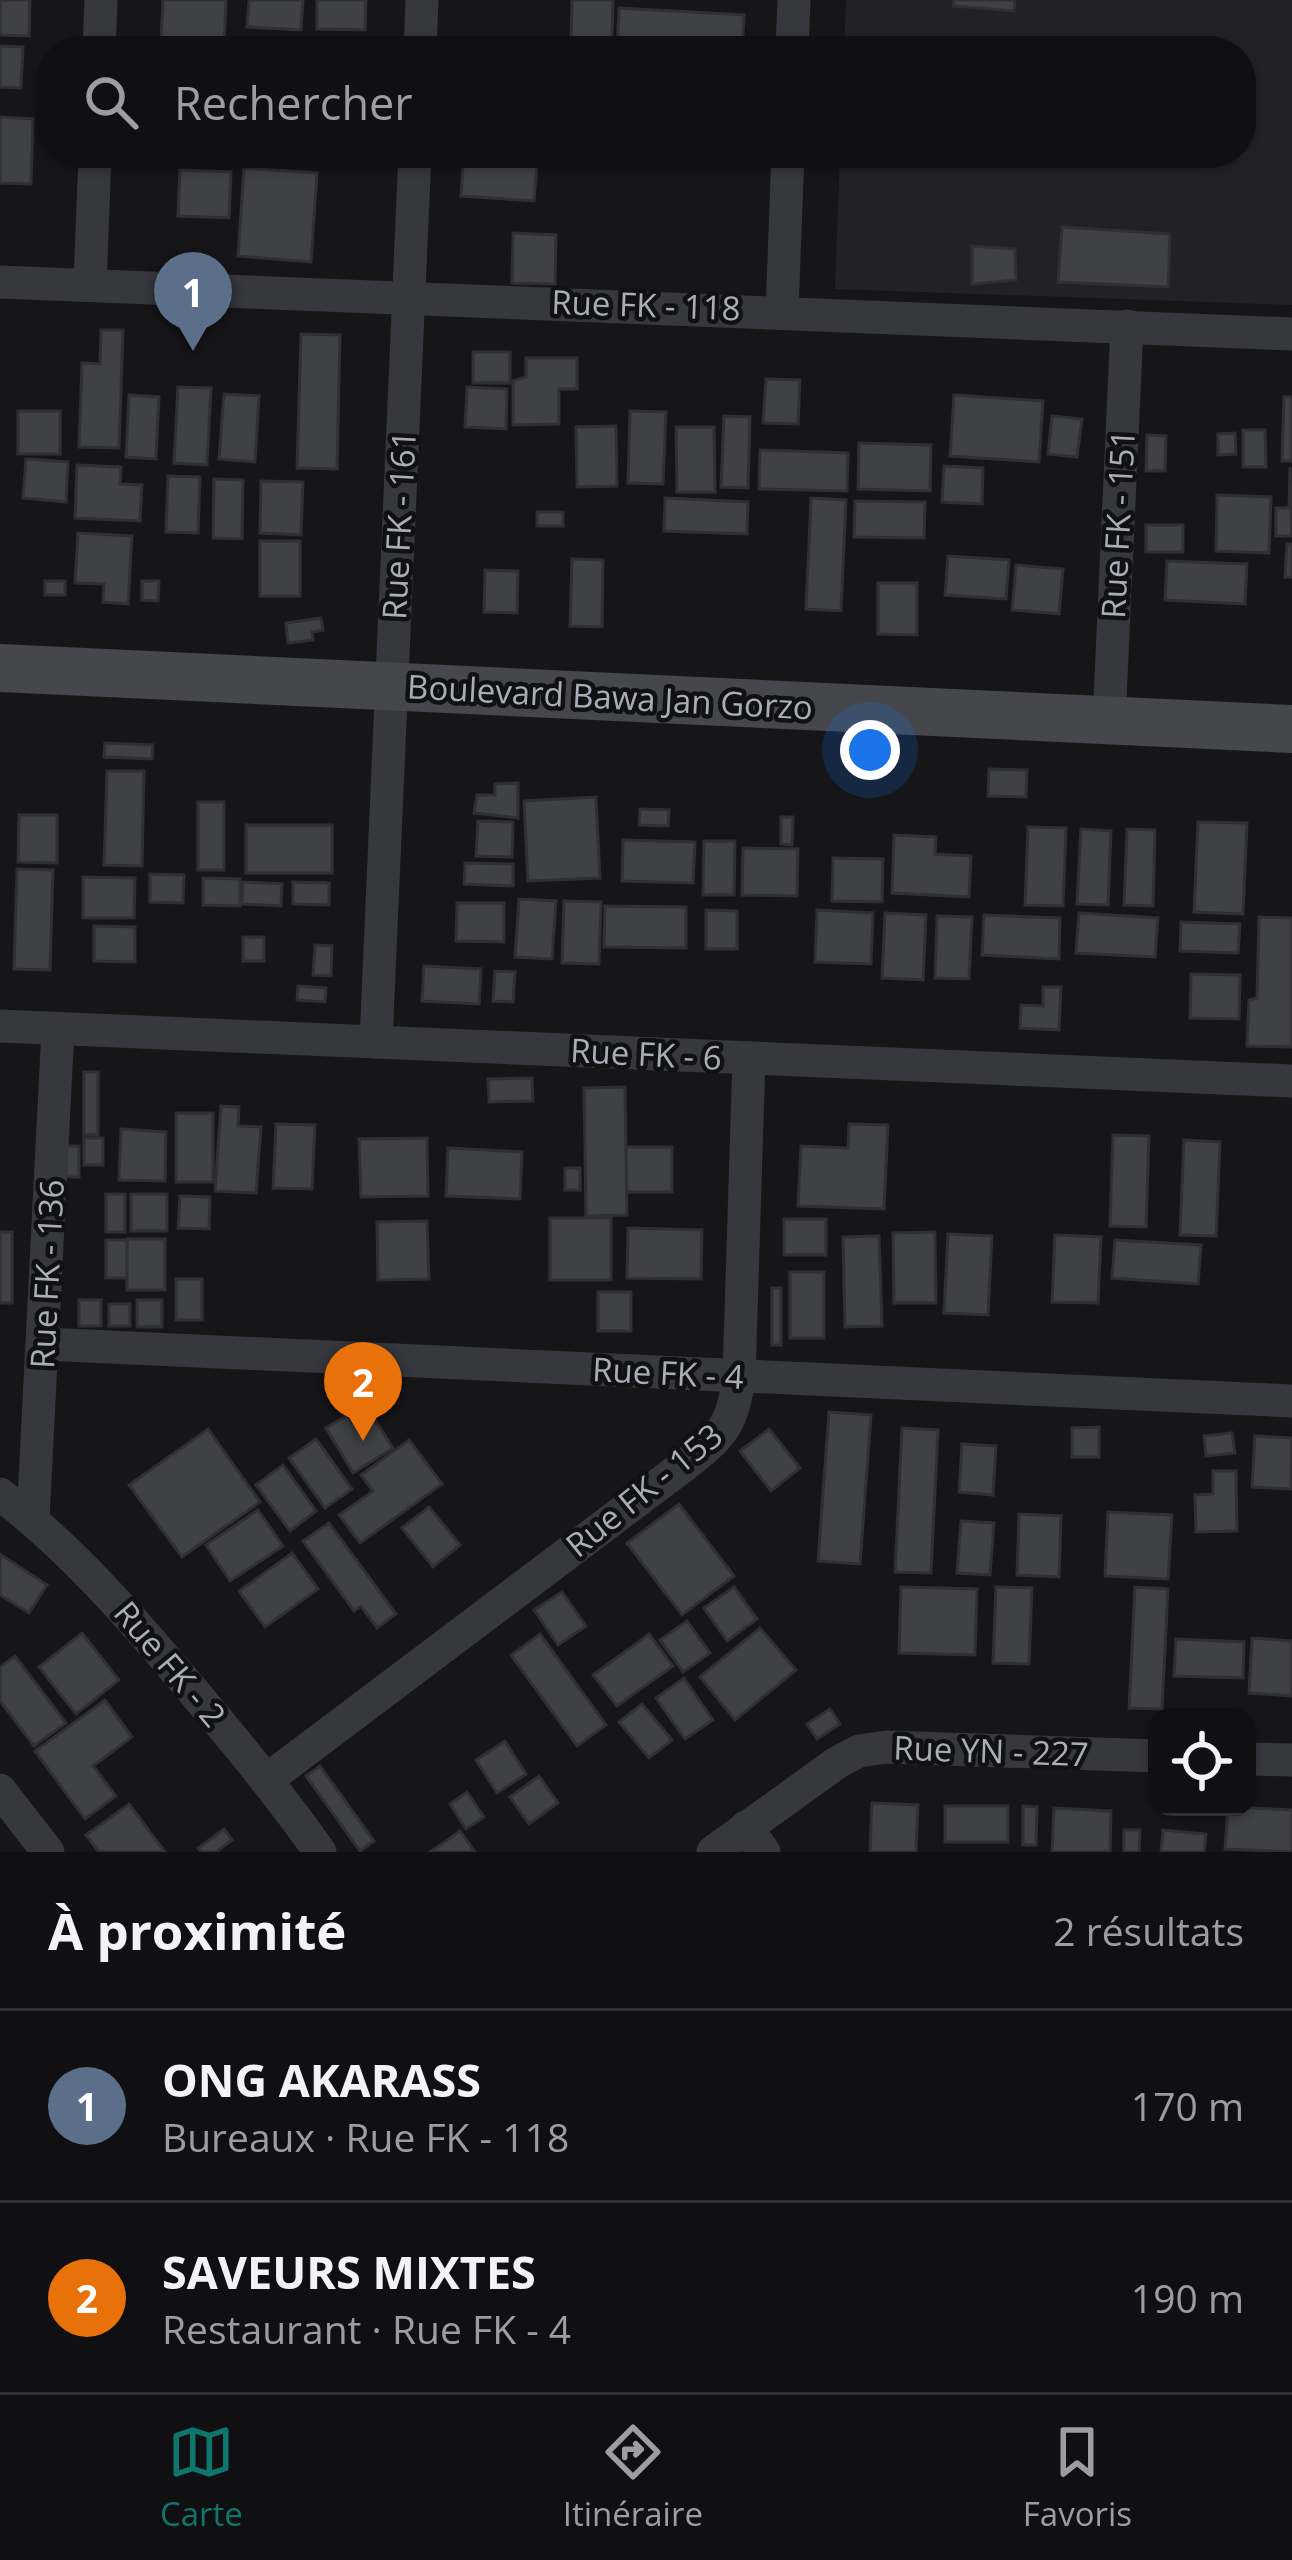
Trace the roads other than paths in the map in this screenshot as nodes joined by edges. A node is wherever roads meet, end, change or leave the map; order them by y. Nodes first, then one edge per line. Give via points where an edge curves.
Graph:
1 (101, 0) edge
2 (422, 0) edge
3 (794, 0) edge
4 (100, 36) edge
5 (421, 36) edge
6 (793, 36) edge
7 (94, 168) edge
8 (414, 168) edge
9 (787, 168) edge
10 (0, 282) edge
11 (90, 285) junction
12 (409, 296) junction
13 (782, 310) junction
14 (1127, 326) junction
15 (1292, 334) edge
16 (0, 668) edge
17 (392, 686) junction
18 (1109, 721) junction
19 (1292, 729) edge
20 (0, 1026) edge
21 (58, 1029) junction
22 (376, 1042) junction
23 (749, 1058) junction
24 (1292, 1081) edge
25 (44, 1344) junction
26 (739, 1376) junction
27 (1292, 1401) edge
28 (0, 1494) edge
29 (33, 1519) junction
30 (1148, 1756) edge
31 (1256, 1759) edge
32 (1292, 1760) edge
33 (268, 1779) junction
34 (0, 1790) edge
35 (755, 1839) edge
36 (48, 1852) edge
37 (320, 1852) edge
38 (713, 1852) edge

1 - 4 street
2 - 5 street
3 - 6 street
7 - 11 street
8 - 12 street, Rue FK - 161
9 - 13 street
10 - 11 street, Rue FK - 118
11 - 12 street, Rue FK - 118
12 - 13 street, Rue FK - 118
12 - 17 street, Rue FK - 161
13 - 14 street, Rue FK - 118
14 - 15 street, Rue FK - 118
14 - 18 street, Rue FK - 151
16 - 17 main road, Boulevard Bawa Jan Gorzo
17 - 18 main road, Boulevard Bawa Jan Gorzo
17 - 22 street, Rue FK - 161
18 - 19 main road, Boulevard Bawa Jan Gorzo
20 - 21 street, Rue FK - 6
21 - 22 street, Rue FK - 6
21 - 25 street, Rue FK - 136
22 - 23 street, Rue FK - 6
23 - 24 street, Rue FK - 6
23 - 26 street, Rue FK - 153
25 - 26 street, Rue FK - 4
25 - 29 street, Rue FK - 136
26 - 27 street, Rue FK - 4
26 - 33 street, Rue FK - 153 via 727,1428 712,1444
28 - 29 street, Rue FK - 2
29 - 33 street, Rue FK - 2 via 110,1592
30 - 35 street, Rue YN - 227 via 859,1751
31 - 32 street
33 - 37 street, Rue FK - 2
34 - 36 street
35 - 38 street, Rue YN - 227

